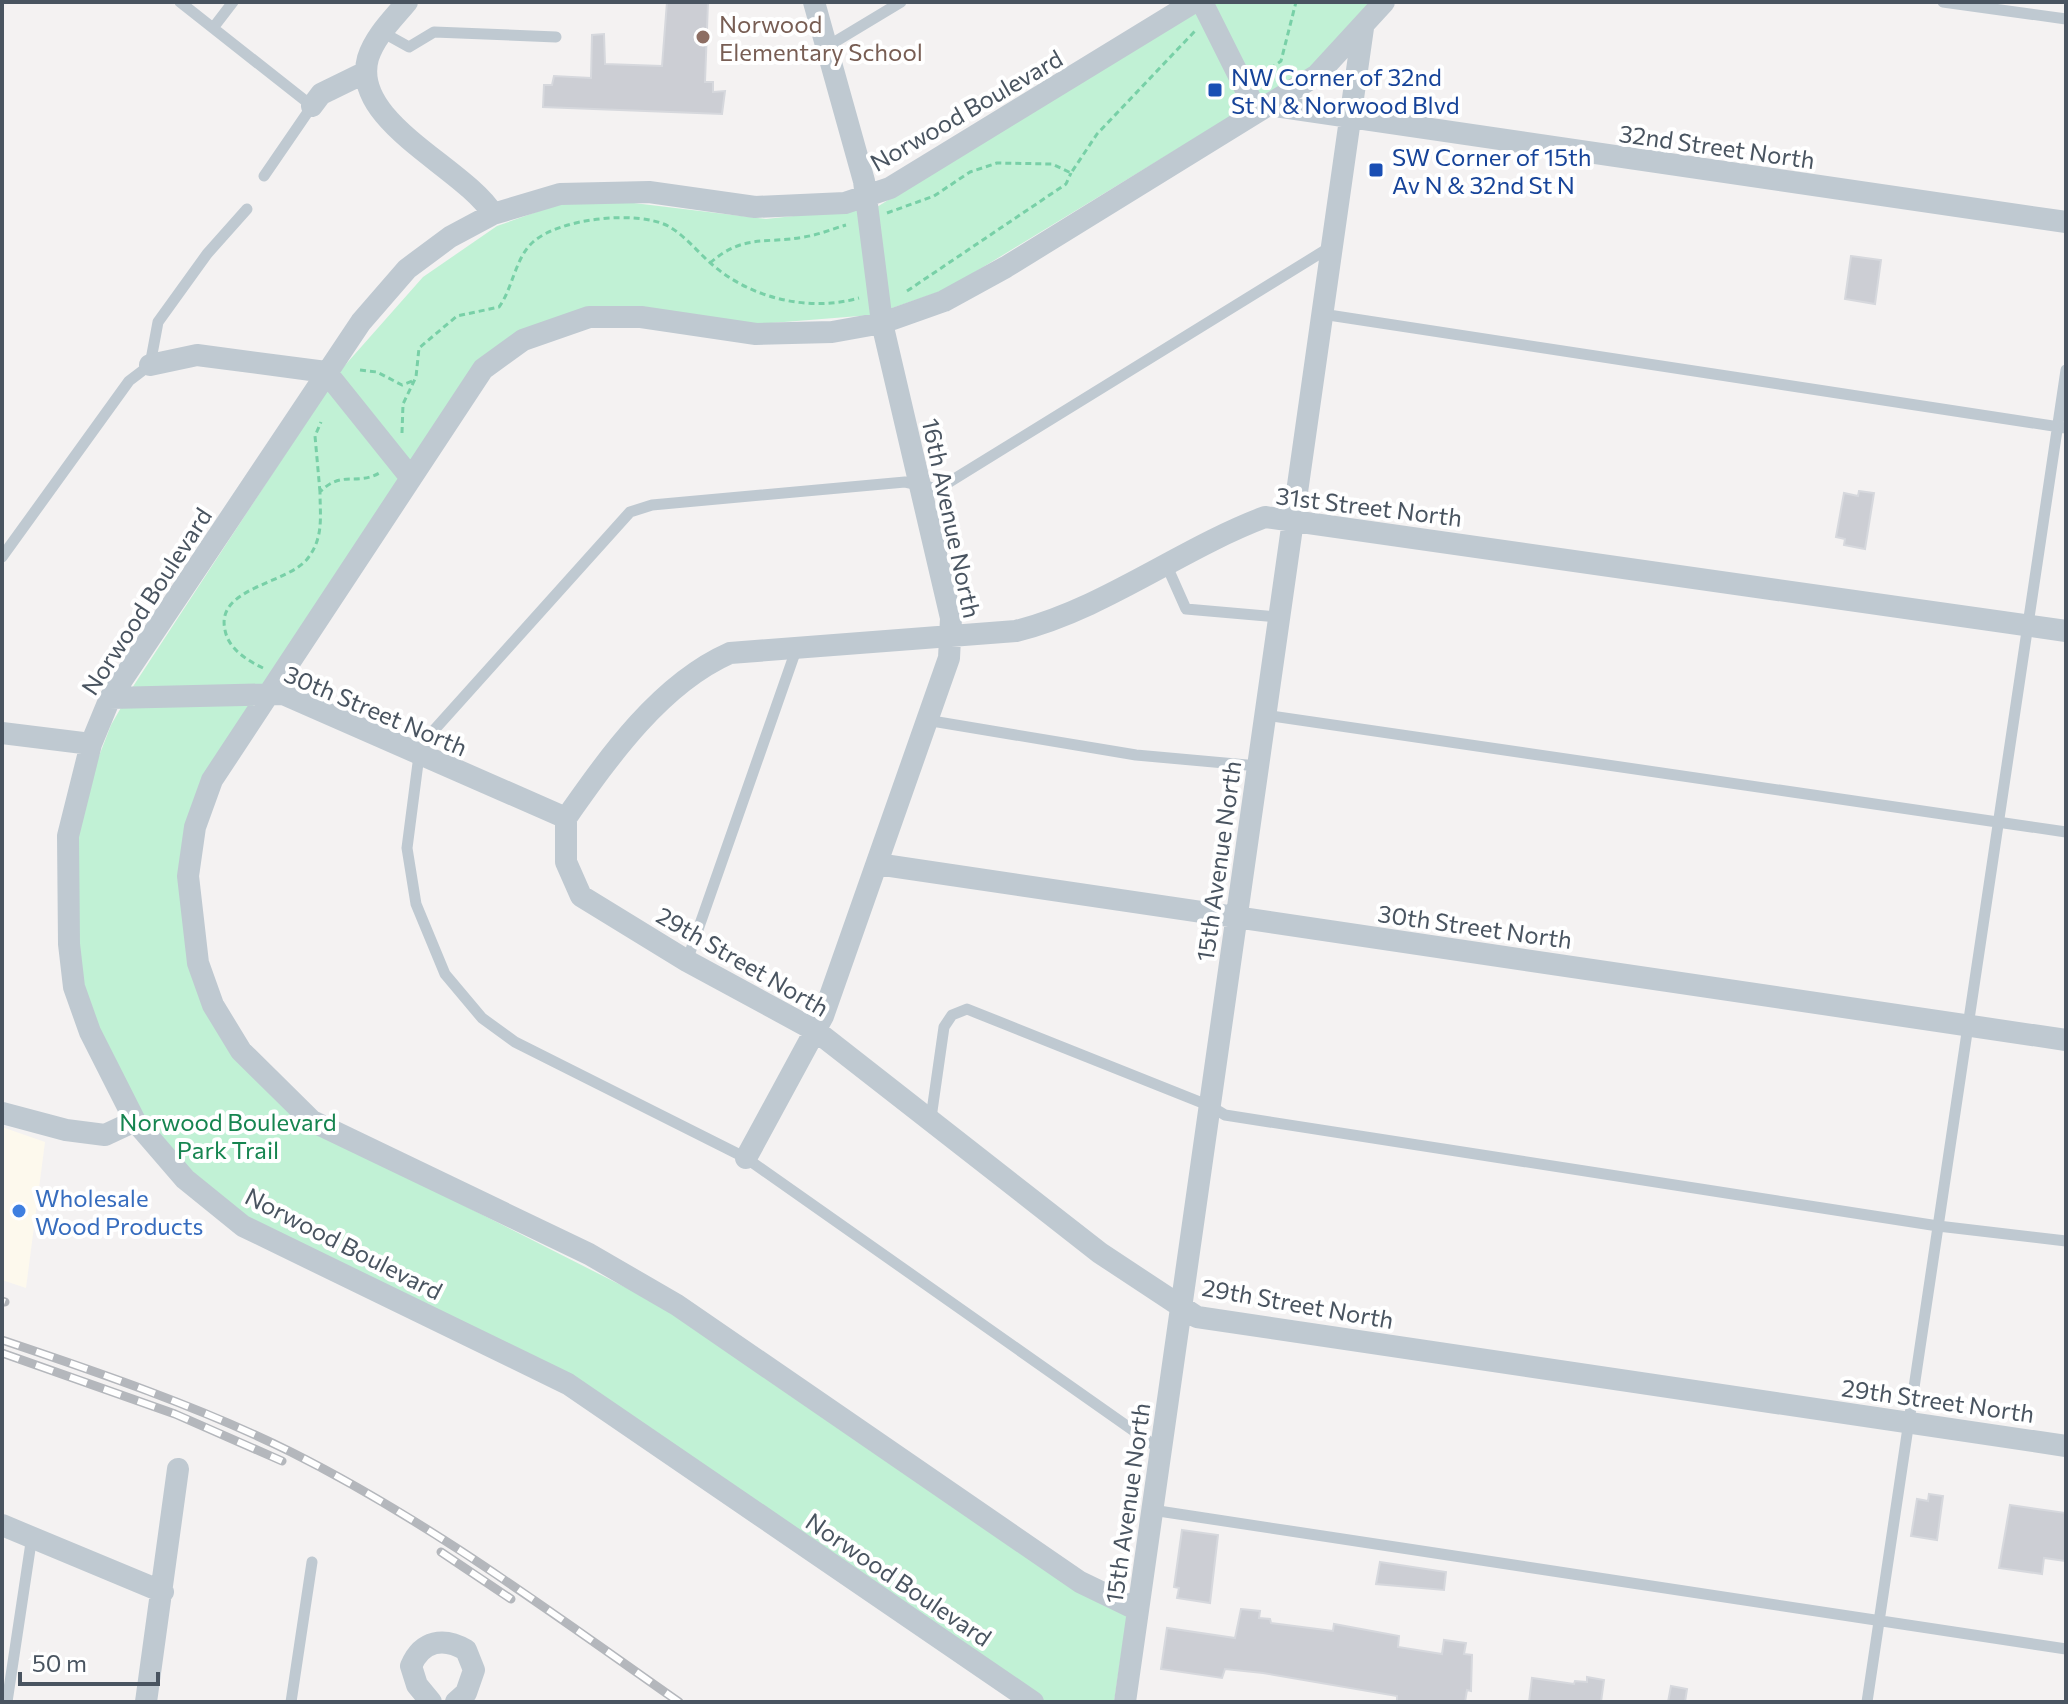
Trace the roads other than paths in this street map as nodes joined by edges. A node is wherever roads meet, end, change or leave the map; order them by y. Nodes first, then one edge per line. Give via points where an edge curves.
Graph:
1 (180, 2) edge
2 (233, 2) edge
3 (406, 2) edge
4 (814, 2) edge
5 (901, 2) edge
6 (1194, 2) edge
7 (1202, 2) edge
8 (1384, 2) edge
9 (1943, 2) edge
10 (2066, 19) edge
11 (213, 28) junction
12 (1363, 28) junction
13 (379, 37) junction
14 (556, 37) dead end
15 (828, 46) junction
16 (366, 72) junction
17 (312, 106) junction
18 (1262, 109) junction
19 (1350, 120) junction
20 (264, 176) dead end
21 (864, 196) junction
22 (247, 209) dead end
23 (493, 214) junction
24 (2066, 222) edge
25 (1332, 246) junction
26 (1322, 314) junction
27 (882, 323) junction
28 (150, 365) junction
29 (2066, 370) edge
30 (326, 372) junction
31 (2062, 427) edge
32 (411, 478) junction
33 (920, 486) junction
34 (1293, 518) junction
35 (2, 557) edge
36 (1166, 563) junction
37 (1279, 617) junction
38 (2028, 626) junction
39 (2066, 631) edge
40 (950, 636) junction
41 (796, 650) junction
42 (267, 681) junction
43 (110, 698) junction
44 (1265, 715) junction
45 (926, 720) junction
46 (2, 733) edge
47 (91, 744) junction
48 (422, 757) junction
49 (1258, 766) junction
50 (566, 818) junction
51 (1998, 822) junction
52 (2066, 832) edge
53 (877, 864) junction
54 (1237, 917) junction
55 (687, 961) junction
56 (1968, 1026) junction
57 (816, 1031) junction
58 (2066, 1040) edge
59 (1210, 1106) junction
60 (2, 1113) edge
61 (931, 1118) junction
62 (135, 1121) junction
63 (746, 1158) junction
64 (1938, 1226) junction
65 (2066, 1241) edge
66 (1181, 1307) junction
67 (1909, 1422) junction
68 (2066, 1446) edge
69 (1161, 1450) junction
70 (178, 1469) dead end
71 (1152, 1510) junction
72 (2, 1525) edge
73 (32, 1536) junction
74 (312, 1562) dead end
75 (163, 1592) junction
76 (1138, 1610) junction
77 (1879, 1620) junction
78 (2066, 1649) edge
79 (7, 1669) edge
80 (7, 1702) edge
81 (146, 1702) edge
82 (291, 1702) edge
83 (431, 1702) edge
84 (456, 1702) edge
85 (1033, 1702) edge
86 (1125, 1702) edge
87 (1867, 1702) edge

1 - 11 lane
2 - 11 lane
3 - 13 street
4 - 15 street, 16th Avenue North
5 - 15 lane
6 - 21 street, Norwood Boulevard via 890,188
7 - 18 street via 1244,86
8 - 12 street
9 - 10 lane
11 - 17 lane
12 - 18 street via 1317,75
12 - 19 street, 15th Avenue North
13 - 14 lane via 409,47 434,32
13 - 16 street
15 - 21 street, 16th Avenue North
16 - 17 street via 321,94
16 - 23 street via 376,106 482,196
17 - 20 lane
18 - 19 street, 32nd Street North
18 - 27 street via 1006,267 944,301
19 - 24 street, 32nd Street North
19 - 25 street, 15th Avenue North
21 - 23 street, Norwood Boulevard via 845,203 755,207 601,190 560,194
21 - 27 street, 16th Avenue North via 859,224
22 - 28 lane via 158,322
23 - 30 street, Norwood Boulevard via 407,269 381,295
25 - 26 street, 15th Avenue North
25 - 33 lane via 938,489
26 - 31 lane
26 - 34 street, 15th Avenue North
27 - 32 street via 832,332 756,334 641,317 589,317 523,340 483,369
27 - 33 street, 16th Avenue North
28 - 30 street via 197,355
28 - 35 lane via 129,381
29 - 31 lane
30 - 32 street
30 - 43 street, Norwood Boulevard
31 - 38 lane
32 - 42 street
33 - 40 street, 16th Avenue North via 951,618
33 - 48 lane via 905,482 652,505 630,512 436,727
34 - 36 street, 31st Street North via 1265,517
34 - 37 street, 15th Avenue North
34 - 38 street, 31st Street North
36 - 37 lane via 1186,609
36 - 40 street, 31st Street North via 1050,622 1016,631
37 - 44 street, 15th Avenue North
38 - 39 street, 31st Street North
38 - 51 lane
40 - 41 street, 31st Street North
40 - 45 street, 16th Avenue North via 949,658
41 - 50 street, 31st Street North via 730,653 703,665 675,687 598,773
41 - 55 lane
42 - 43 street, 30th Street North
42 - 48 street, 30th Street North via 283,694
42 - 76 street via 212,780 195,827 188,876 198,963 213,1005 241,1051 312,1121 589,1254 677,1305 1080,1582
43 - 47 street, Norwood Boulevard
44 - 49 street, 15th Avenue North
44 - 51 lane
45 - 49 lane via 1136,755
45 - 53 street, 16th Avenue North
46 - 47 street
47 - 62 street, Norwood Boulevard via 68,836 74,987 90,1032
48 - 50 street, 30th Street North
48 - 63 lane via 409,819 411,882 433,949 465,1001 515,1042
49 - 54 street, 15th Avenue North
50 - 55 street, 29th Street North via 566,862 581,896
51 - 52 lane
51 - 56 lane
53 - 54 street, 30th Street North
53 - 57 street, 16th Avenue North
54 - 56 street, 30th Street North
54 - 59 street, 15th Avenue North
55 - 57 street, 29th Street North
56 - 58 street, 30th Street North
56 - 64 lane
57 - 61 street, 29th Street North
57 - 63 street, 16th Avenue North
59 - 61 lane via 967,1009 952,1015 944,1027
59 - 64 lane via 1225,1115 1288,1127
59 - 66 street, 15th Avenue North
60 - 62 street via 105,1135
61 - 66 street, 29th Street North via 1100,1253
62 - 85 street, Norwood Boulevard via 185,1179 243,1226 568,1384
63 - 69 lane
64 - 65 lane
64 - 67 lane
66 - 67 street, 29th Street North via 1197,1317
66 - 69 street, 15th Avenue North
67 - 68 street, 29th Street North
67 - 77 lane
69 - 71 street, 15th Avenue North
70 - 75 street
71 - 76 street, 15th Avenue North
71 - 77 lane
72 - 73 street
73 - 75 street
73 - 79 lane
74 - 82 lane
75 - 81 street
76 - 86 street, 15th Avenue North
77 - 78 lane
77 - 87 lane
79 - 80 lane
83 - 84 street via 411,1666 420,1651 443,1641 466,1650 474,1670 466,1693

